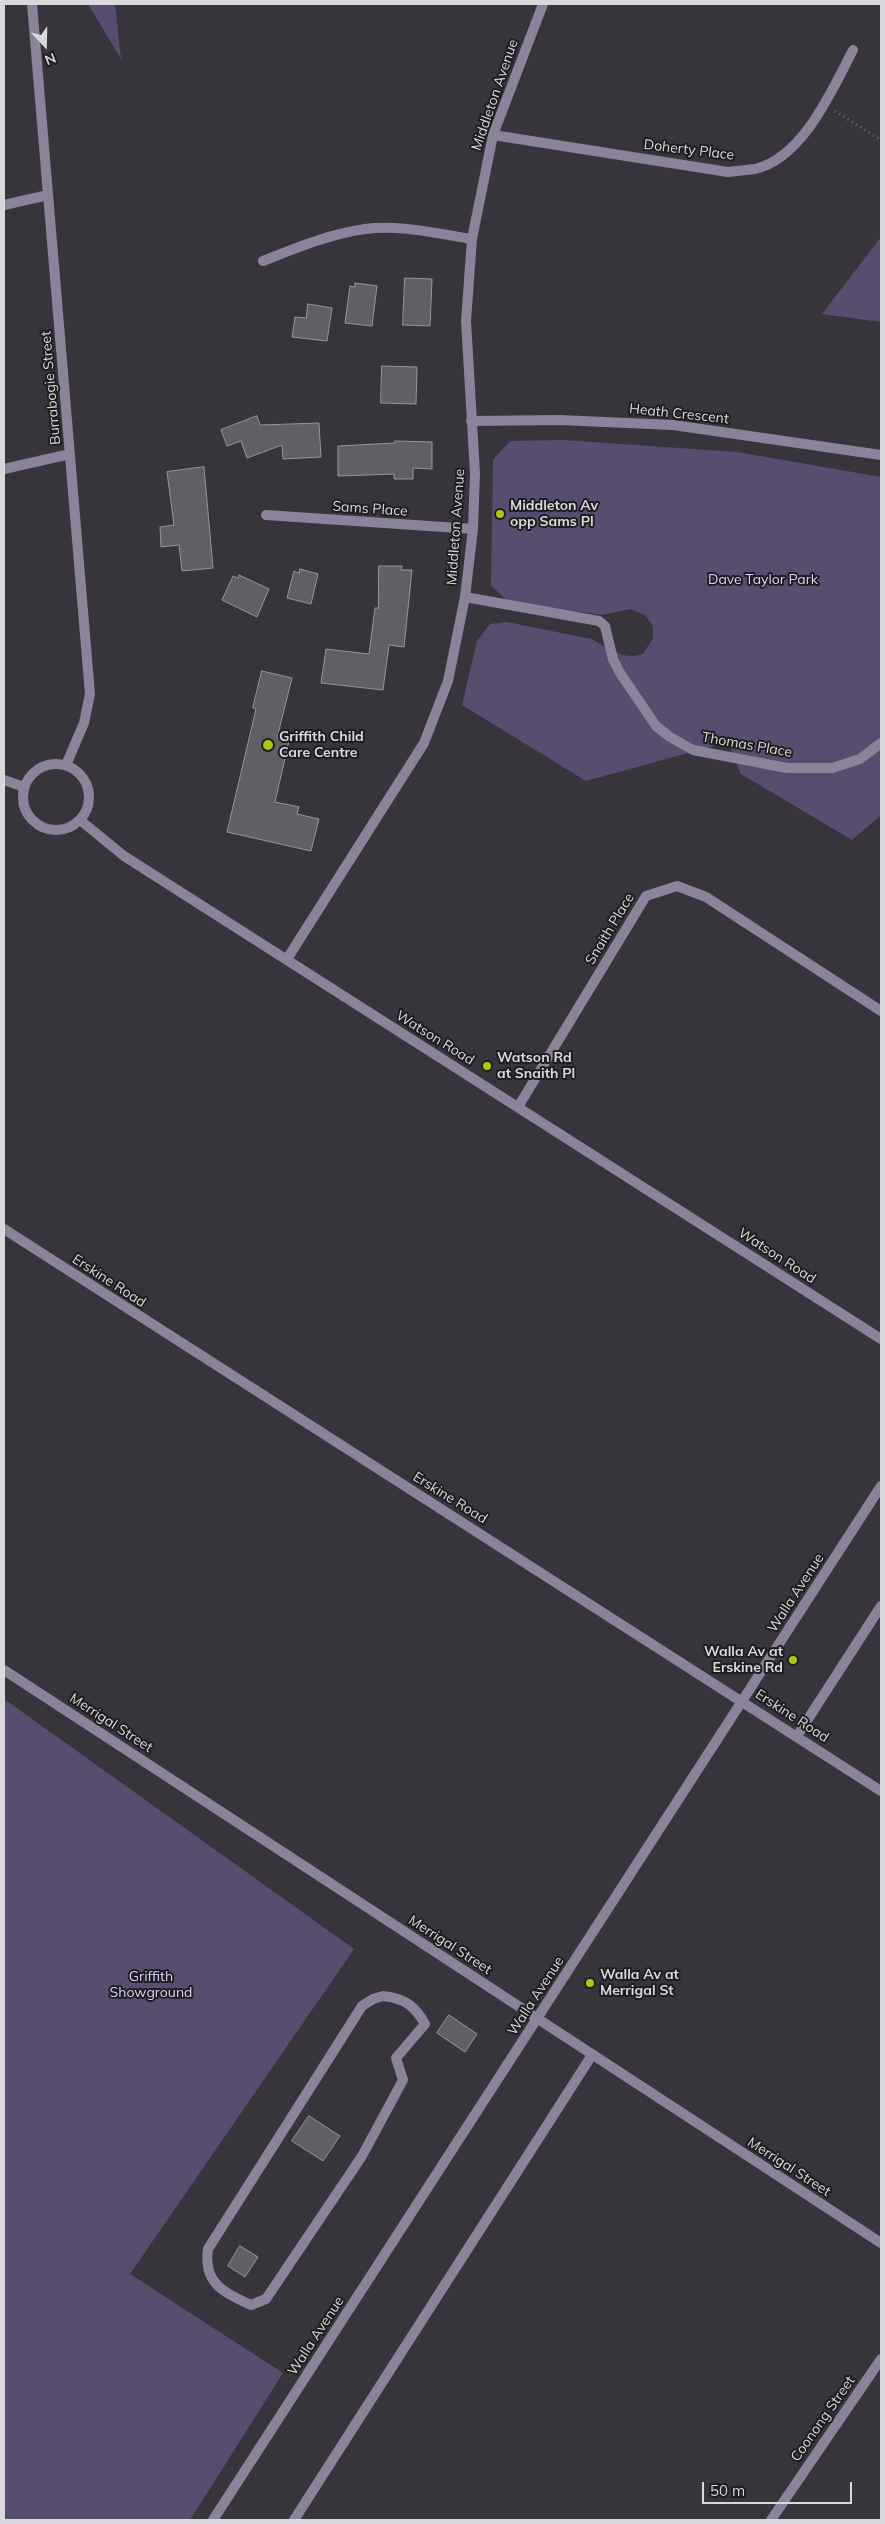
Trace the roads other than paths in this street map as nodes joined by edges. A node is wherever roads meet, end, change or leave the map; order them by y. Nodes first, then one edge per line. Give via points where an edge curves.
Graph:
1 (32, 4) edge
2 (543, 4) edge
3 (853, 50) dead end
4 (493, 135) junction
5 (48, 195) junction
6 (4, 205) edge
7 (472, 239) junction
8 (263, 261) dead end
9 (472, 422) junction
10 (70, 454) junction
11 (881, 455) edge
12 (4, 469) edge
13 (266, 516) dead end
14 (473, 530) junction
15 (465, 597) junction
16 (881, 743) edge
17 (66, 765) junction
18 (4, 780) edge
19 (24, 787) junction
20 (80, 820) junction
21 (287, 959) junction
22 (881, 1010) edge
23 (518, 1106) junction
24 (4, 1229) edge
25 (881, 1339) edge
26 (881, 1486) edge
27 (881, 1606) edge
28 (4, 1670) edge
29 (743, 1701) junction
30 (797, 1736) junction
31 (881, 1791) edge
32 (537, 2019) junction
33 (592, 2055) junction
34 (392, 2103) joint
35 (881, 2243) edge
36 (881, 2359) edge
37 (214, 2520) edge
38 (294, 2520) edge
39 (771, 2520) edge

1 - 5 street, Burrabogie Street
2 - 4 street, Middleton Avenue
3 - 4 street, Doherty Place via 802,138 778,158 756,168 728,172
4 - 7 street, Middleton Avenue
5 - 6 street
5 - 10 street, Burrabogie Street
7 - 8 street via 413,230 366,228 322,238
7 - 9 street, Middleton Avenue via 466,321
9 - 11 street, Heath Crescent via 569,420 673,425
9 - 14 street, Middleton Avenue via 475,473
10 - 12 street
10 - 17 street, Burrabogie Street via 90,694 84,723
13 - 14 street, Sams Place
14 - 15 street, Middleton Avenue
15 - 16 street, Thomas Place via 599,621 605,626 620,673 656,726 693,750 787,768 832,768 860,759
15 - 21 street, Middleton Avenue via 448,681 424,743
17 - 19 street via 48,764 33,772
17 - 20 street via 80,774 88,789 88,806
18 - 19 street
19 - 20 street via 23,804 31,820 47,830 65,830
20 - 21 street, Watson Road via 124,856
21 - 23 street, Watson Road
22 - 23 street, Snaith Place via 706,897 677,886 646,896
23 - 25 street, Watson Road
24 - 29 street, Erskine Road
26 - 29 street, Walla Avenue
27 - 30 street
28 - 32 street, Merrigal Street
29 - 30 street, Erskine Road
29 - 32 street, Walla Avenue
30 - 31 street, Erskine Road
32 - 33 street, Merrigal Street
32 - 37 street, Walla Avenue
33 - 35 street, Merrigal Street
33 - 38 street
34 - 34 street via 403,2080 396,2058 425,2024 410,2004 396,1997 383,1996 362,2006 208,2249 207,2270 220,2288 251,2305 266,2299 362,2156
36 - 39 street, Coonong Street

